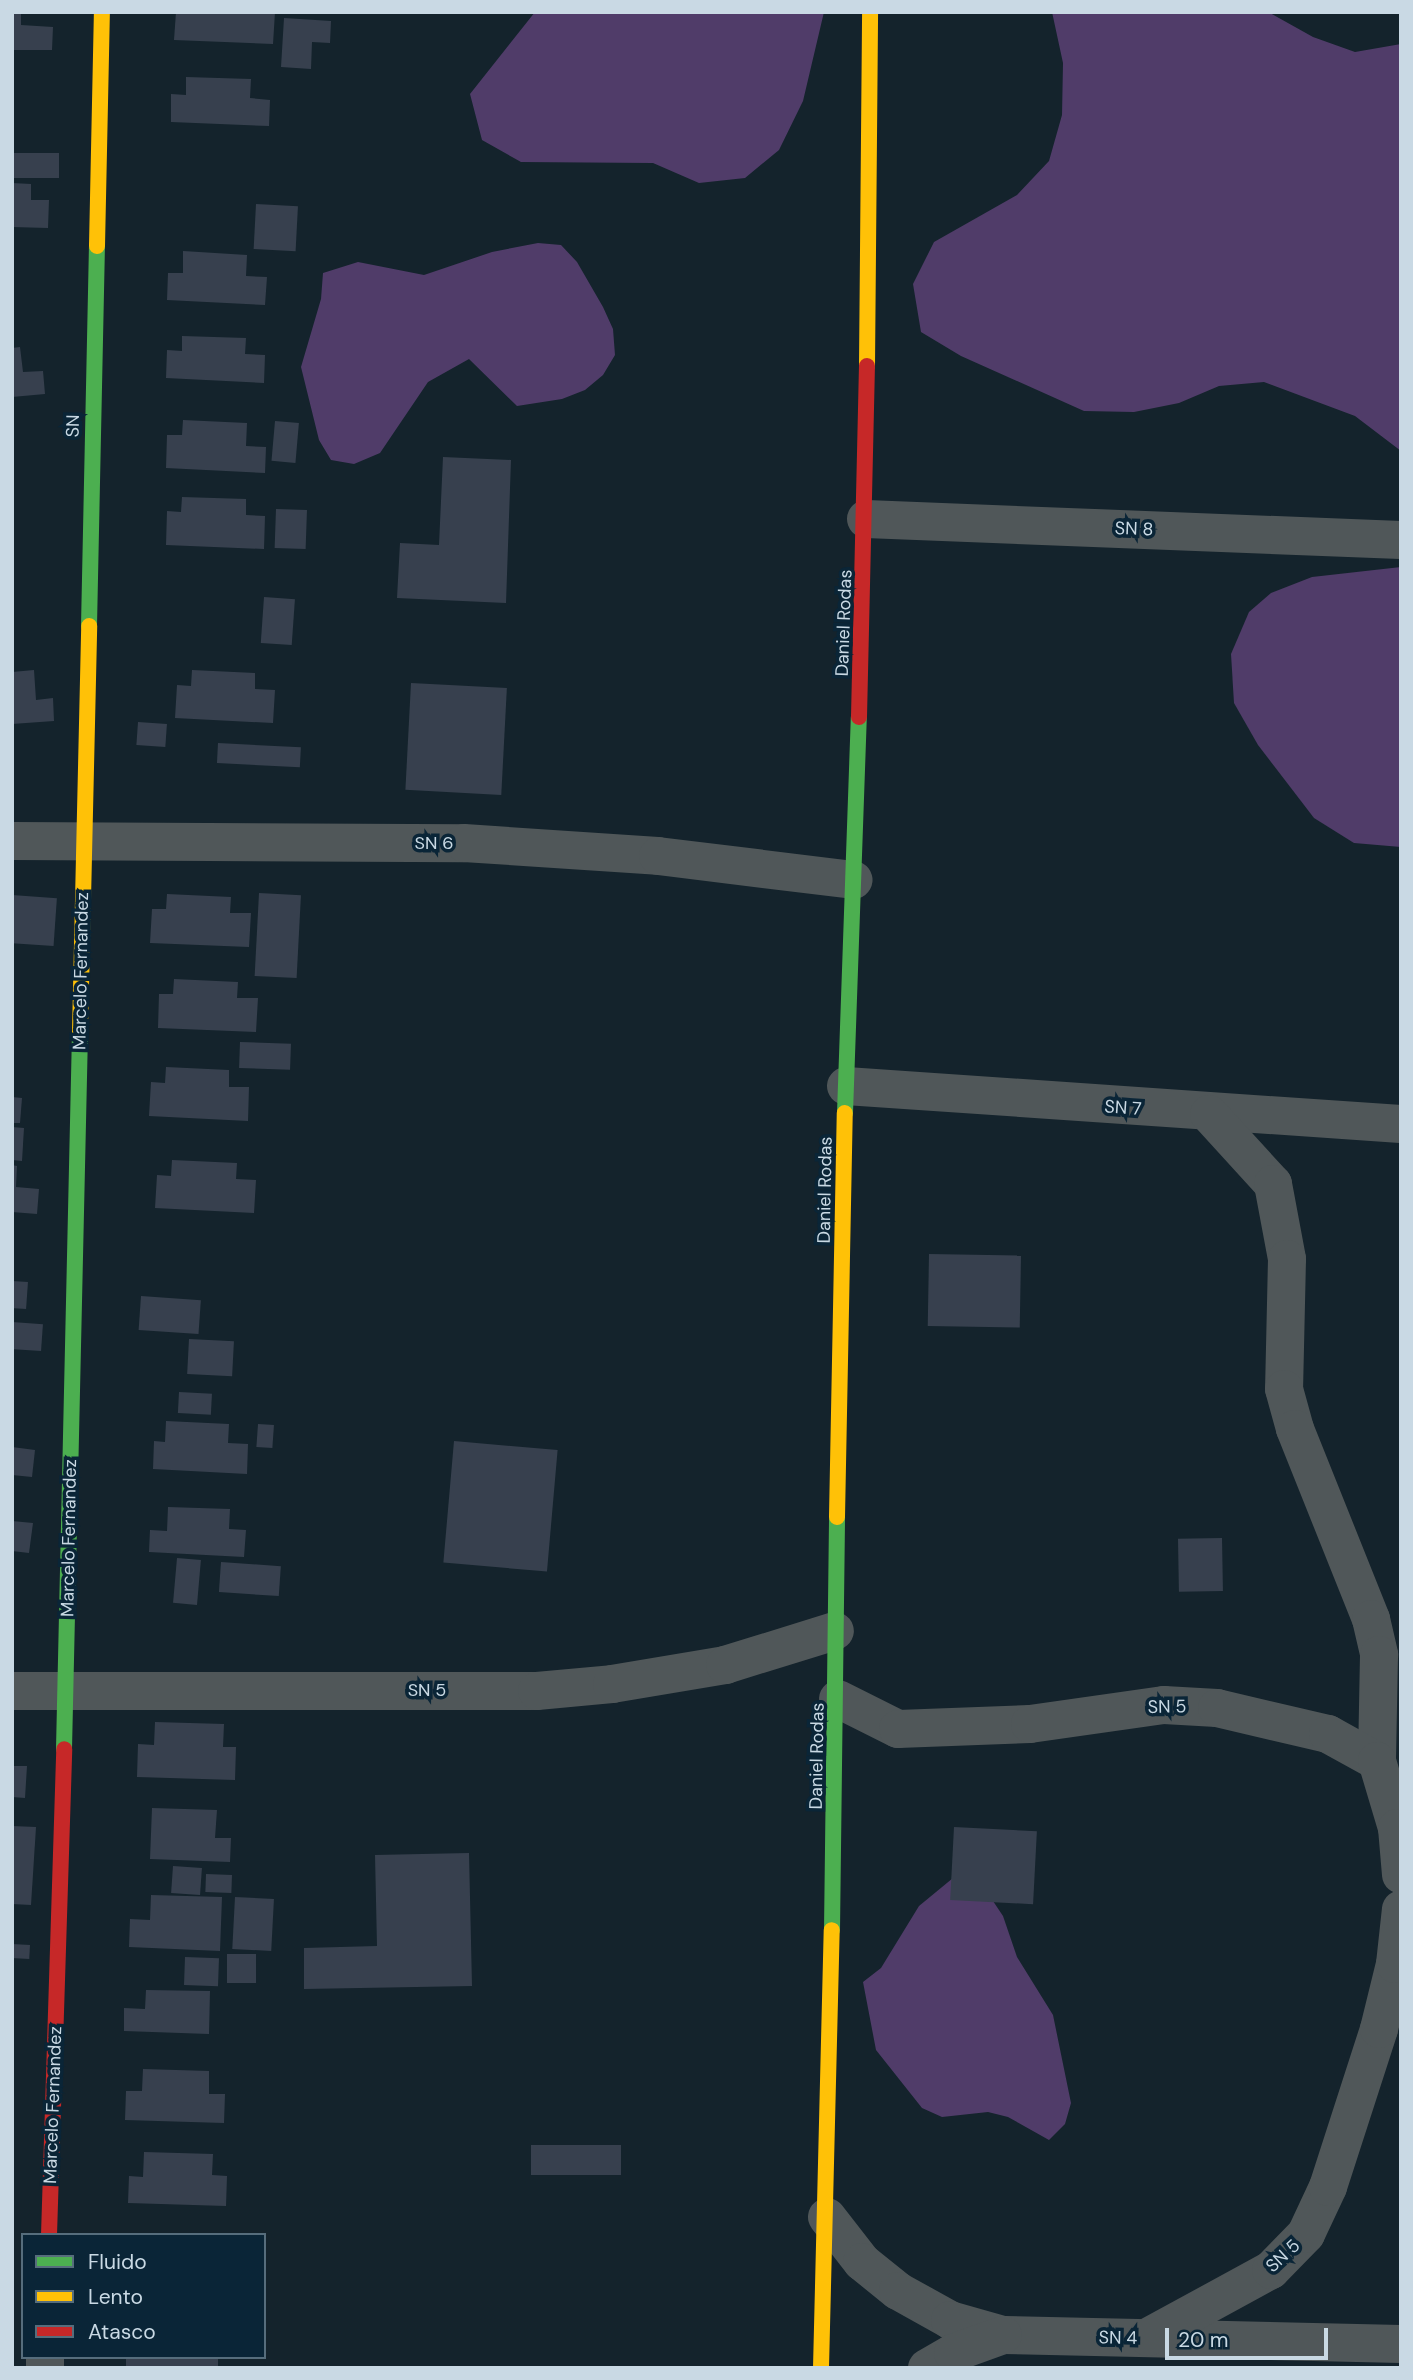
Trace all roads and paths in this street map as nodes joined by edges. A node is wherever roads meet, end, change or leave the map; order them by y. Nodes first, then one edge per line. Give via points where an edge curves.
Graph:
1 (102, 12) edge
2 (870, 12) edge
3 (866, 519) junction
4 (1401, 540) edge
5 (12, 841) edge
6 (83, 841) junction
7 (854, 880) junction
8 (846, 1086) junction
9 (1209, 1114) junction
10 (1401, 1124) edge
11 (835, 1630) junction
12 (12, 1691) edge
13 (66, 1693) junction
14 (838, 1699) junction
15 (1377, 1761) junction
16 (1401, 1875) edge
17 (1401, 1909) edge
18 (827, 2217) junction
19 (49, 2233) edge
20 (1003, 2335) junction
21 (1145, 2339) junction
22 (1401, 2344) edge
23 (821, 2368) edge
24 (927, 2368) edge

1 - 6 street, SN
2 - 3 street, Daniel Rodas
3 - 4 street, SN 8
3 - 7 street, Daniel Rodas
5 - 6 street, SN 6
6 - 7 street, SN 6 via 464,844 659,856
6 - 13 street, Marcelo Fernandez
7 - 8 street, Daniel Rodas
8 - 9 street, SN 7
8 - 11 street, Daniel Rodas
9 - 10 street, SN 7
9 - 15 street via 1273,1184 1287,1259 1284,1389 1295,1429 1371,1619 1379,1655
11 - 13 street, SN 5 via 725,1665 537,1691
11 - 14 street, Daniel Rodas
12 - 13 street, SN 5
13 - 19 street, Marcelo Fernandez
14 - 15 street, SN 5 via 898,1728 924,1729 1030,1724 1164,1705 1217,1708 1328,1734
14 - 18 street, Daniel Rodas
15 - 16 street via 1396,1828
17 - 21 street, SN 5 via 1395,1964 1379,2029 1328,2187 1306,2234 1271,2270
18 - 20 street, SN 4 via 862,2262 898,2291 950,2320
18 - 23 street, Daniel Rodas
20 - 21 street, SN 4
20 - 24 street, SN 4
21 - 22 street, SN 4

